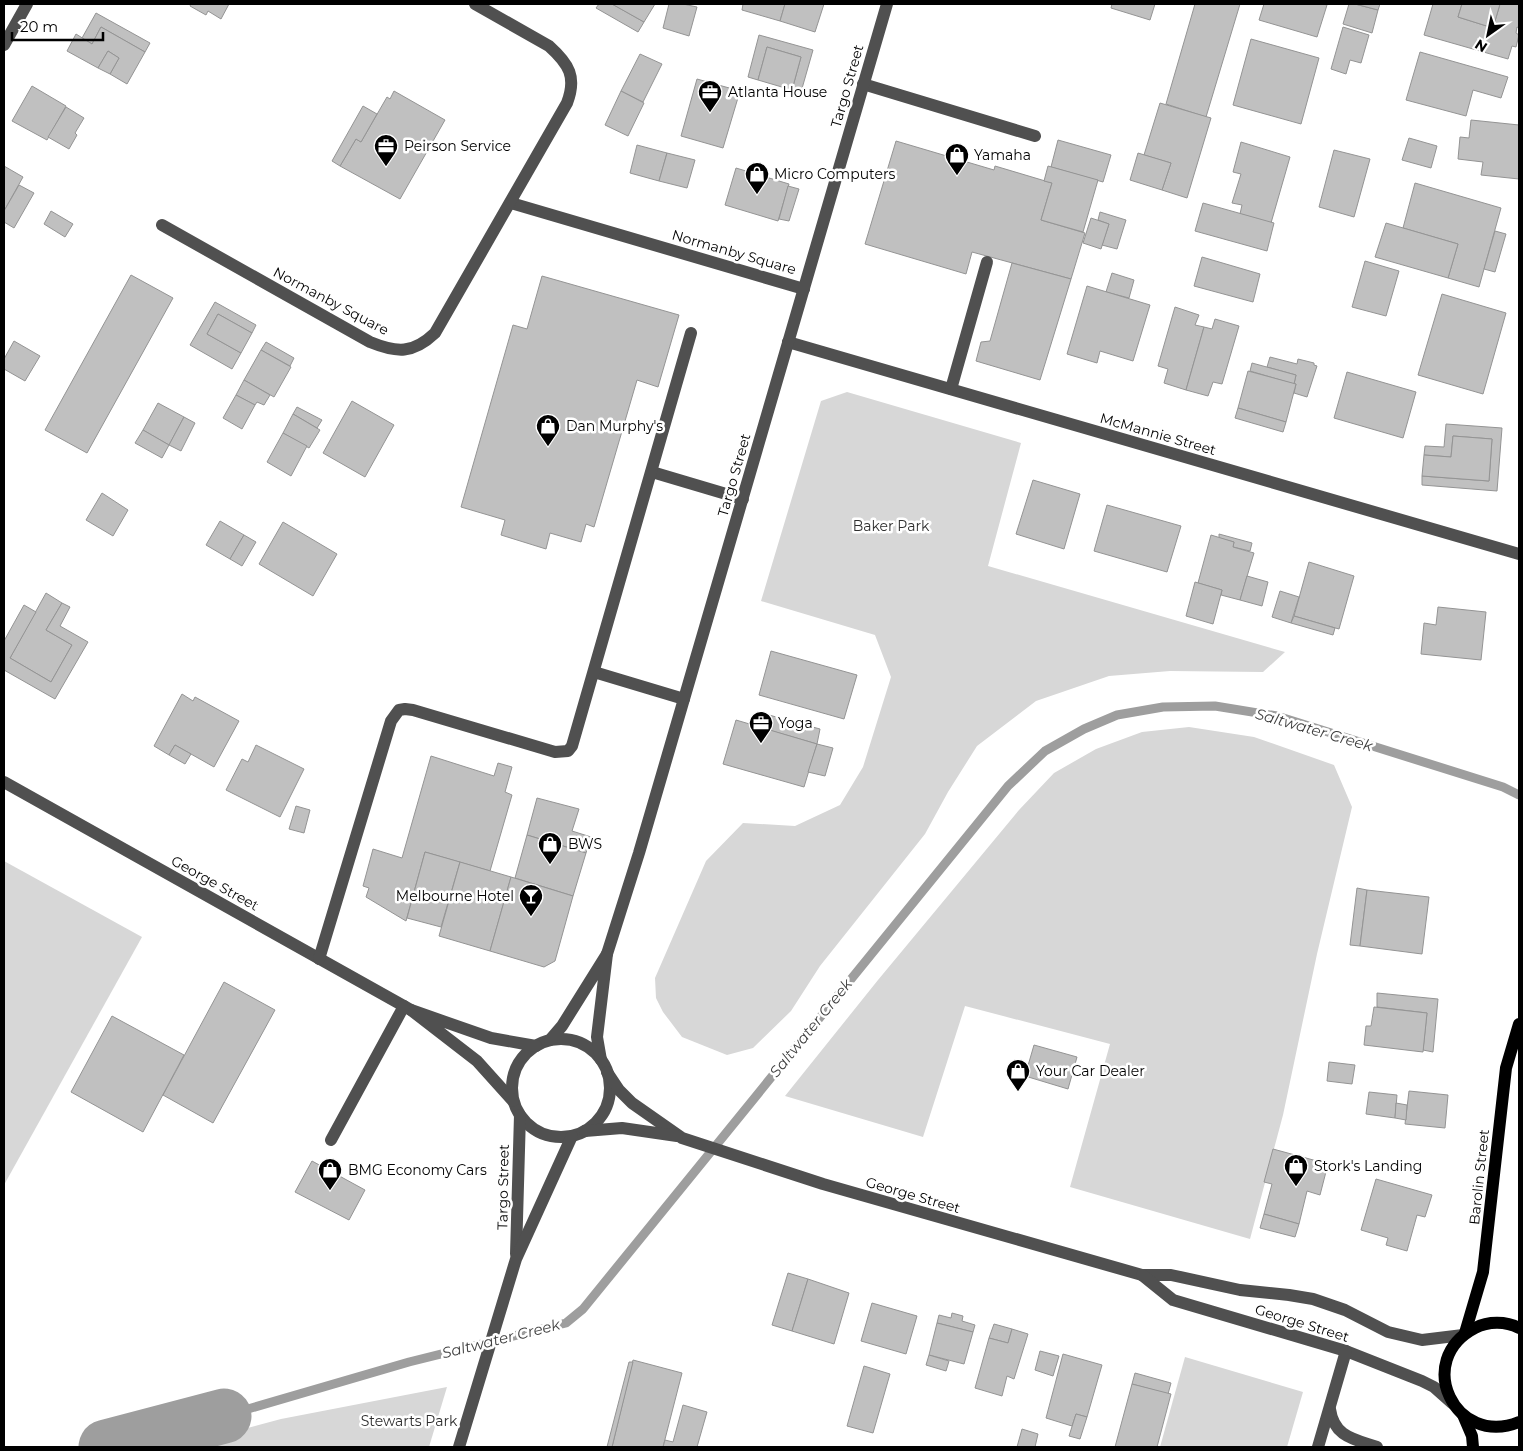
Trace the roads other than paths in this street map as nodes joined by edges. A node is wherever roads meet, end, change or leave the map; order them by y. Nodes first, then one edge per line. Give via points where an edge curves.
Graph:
1 (27, 4) edge
2 (475, 4) edge
3 (887, 4) edge
4 (4, 45) edge
5 (863, 84) junction
6 (1035, 136) dead end
7 (511, 202) junction
8 (162, 224) dead end
9 (987, 262) dead end
10 (804, 289) junction
11 (691, 332) dead end
12 (788, 342) junction
13 (951, 390) junction
14 (652, 472) junction
15 (743, 499) junction
16 (1519, 554) edge
17 (594, 672) junction
18 (684, 699) junction
19 (4, 782) edge
20 (607, 954) junction
21 (319, 958) junction
22 (407, 1008) junction
23 (1519, 1024) edge
24 (550, 1040) junction
25 (536, 1046) junction
26 (604, 1066) junction
27 (514, 1100) junction
28 (520, 1115) junction
29 (585, 1131) junction
30 (572, 1136) junction
31 (681, 1137) junction
32 (331, 1140) dead end
33 (516, 1259) junction
34 (1142, 1275) junction
35 (1519, 1328) edge
36 (1464, 1334) junction
37 (1346, 1352) junction
38 (1452, 1403) junction
39 (1330, 1406) junction
40 (1463, 1415) junction
41 (1519, 1422) edge
42 (459, 1447) edge
43 (1318, 1447) edge
44 (1377, 1447) edge
45 (1473, 1447) edge

1 - 4 street
2 - 7 street, Normanby Square via 549,46 568,66 572,78 567,103
3 - 5 street, Targo Street
5 - 6 street
5 - 10 street, Targo Street
7 - 8 street, Normanby Square via 435,332 414,348 399,350 370,342
7 - 10 street, Normanby Square
9 - 13 street
10 - 12 street, Targo Street
11 - 14 street
12 - 13 street, McMannie Street
12 - 15 street, Targo Street
13 - 16 street, McMannie Street
14 - 15 street
14 - 17 street
15 - 18 street, Targo Street
17 - 18 street
17 - 21 street via 575,741 568,751 555,752 413,710 399,710 391,721
18 - 20 street, Targo Street
19 - 21 street, George Street
20 - 24 street, Targo Street
20 - 26 street, Targo Street via 597,1037
21 - 22 street, George Street
22 - 25 street, George Street via 491,1038
22 - 27 street, George Street via 477,1061
22 - 32 street
23 - 36 main road, Barolin Street via 1506,1068 1483,1272
24 - 25 street
24 - 26 street via 579,1043 592,1050
25 - 27 street via 515,1070 512,1084
26 - 29 street via 610,1085 609,1098 604,1112
26 - 31 street, George Street via 619,1090 632,1103
27 - 28 street
28 - 30 street via 543,1134
28 - 33 street, Targo Street
29 - 30 street
29 - 31 street, George Street via 622,1128
30 - 33 street, Targo Street
31 - 34 street, George Street via 823,1184
33 - 42 street, Targo Street
34 - 36 street, George Street via 1171,1275 1240,1290 1313,1299 1345,1310 1388,1332 1422,1340
34 - 37 street, George Street via 1173,1300
35 - 36 main road via 1497,1322 1480,1325
36 - 38 main road via 1446,1359 1446,1389
37 - 38 street, George Street via 1422,1381
37 - 39 street
38 - 40 main road
39 - 43 street
39 - 44 street via 1333,1424 1338,1430
40 - 41 main road via 1477,1424 1493,1427
40 - 45 main road

